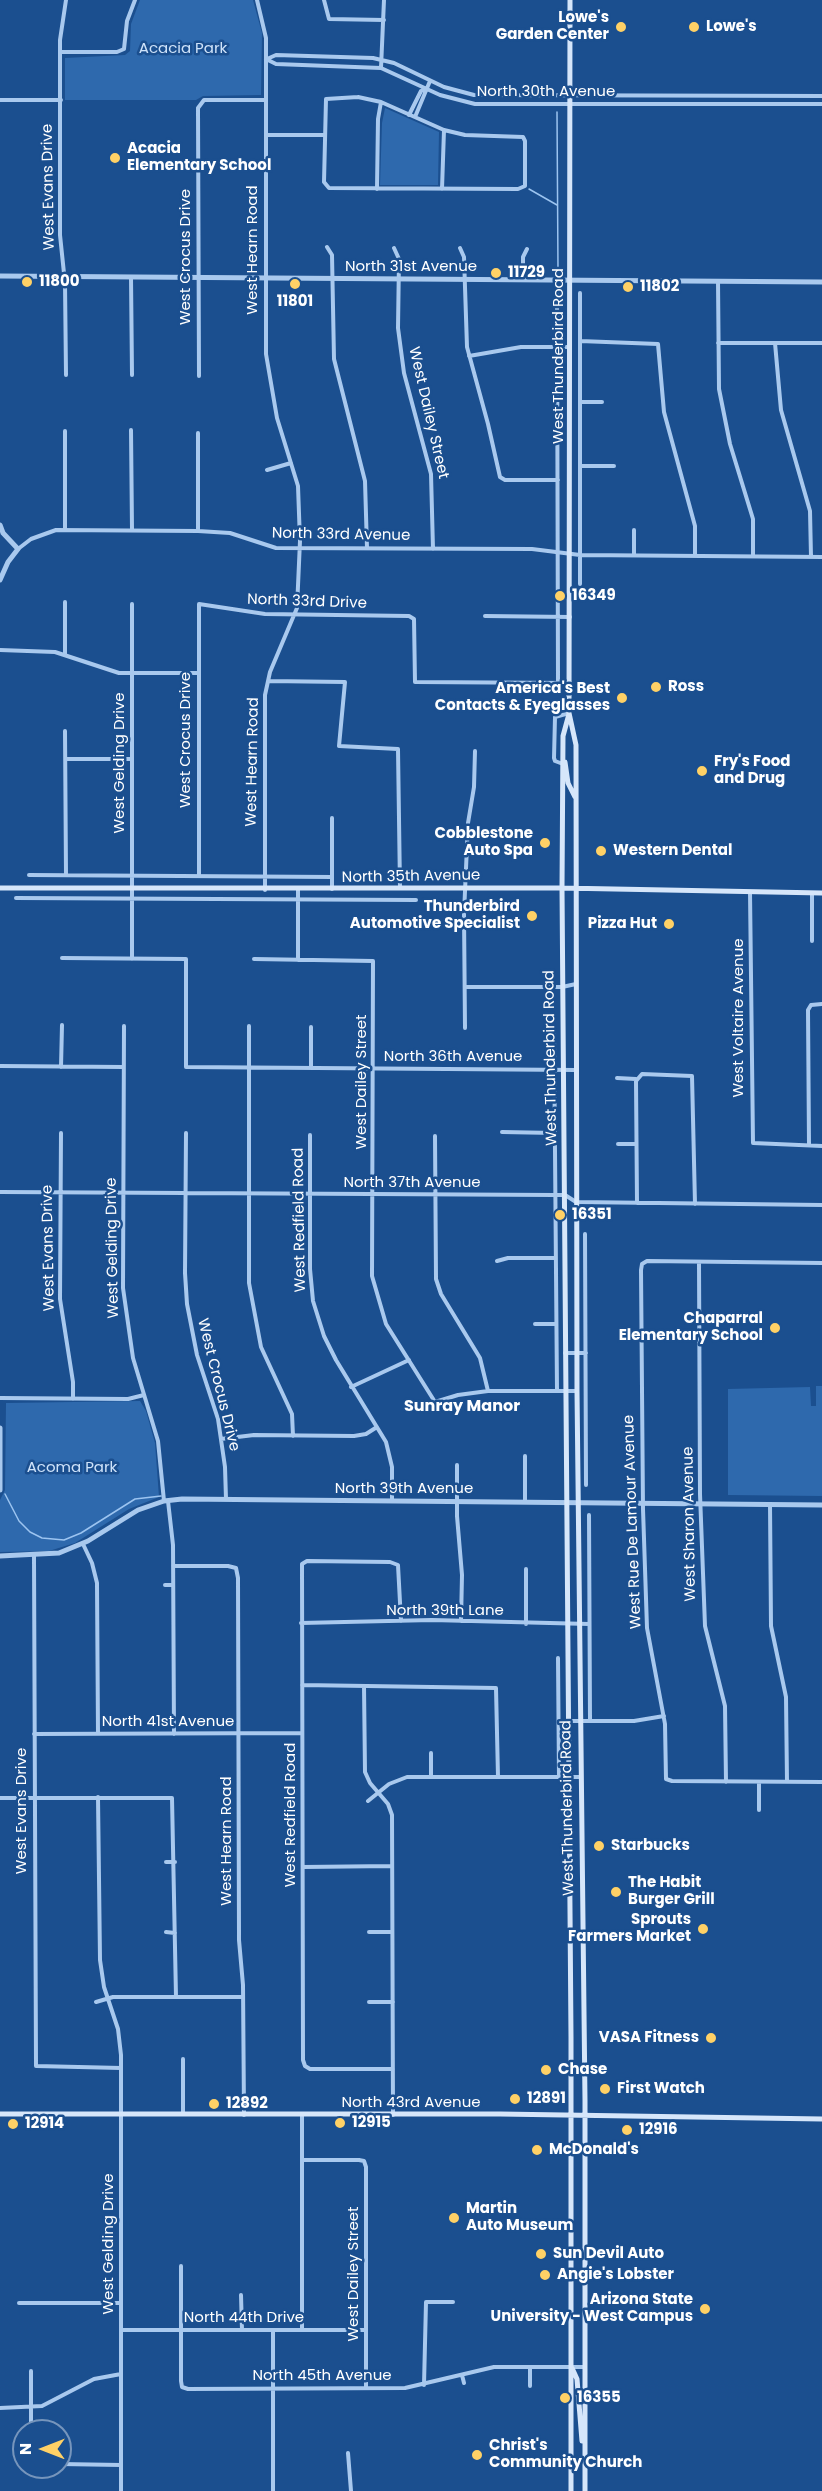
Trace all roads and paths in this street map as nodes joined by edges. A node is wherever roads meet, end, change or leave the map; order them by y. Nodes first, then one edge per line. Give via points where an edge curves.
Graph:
1 (66, 0) edge
2 (135, 0) edge
3 (257, 0) edge
4 (324, 0) edge
5 (384, 0) edge
6 (570, 0) edge
7 (384, 20) junction
8 (60, 52) junction
9 (266, 59) junction
10 (383, 60) junction
11 (381, 68) junction
12 (430, 81) junction
13 (426, 88) junction
14 (570, 96) junction
15 (822, 96) edge
16 (0, 100) edge
17 (61, 100) junction
18 (266, 100) junction
19 (381, 102) junction
20 (570, 104) junction
21 (822, 104) edge
22 (409, 115) junction
23 (415, 117) junction
24 (444, 130) junction
25 (266, 135) junction
26 (325, 135) junction
27 (377, 189) junction
28 (442, 189) junction
29 (327, 247) dead end
30 (394, 248) dead end
31 (460, 249) dead end
32 (527, 249) dead end
33 (0, 276) edge
34 (64, 277) junction
35 (131, 277) junction
36 (198, 277) junction
37 (265, 278) junction
38 (332, 278) junction
39 (399, 279) junction
40 (465, 279) junction
41 (570, 279) junction
42 (523, 280) junction
43 (718, 281) junction
44 (822, 282) edge
45 (557, 293) dead end
46 (580, 293) dead end
47 (580, 341) junction
48 (718, 343) junction
49 (775, 343) junction
50 (822, 344) edge
51 (558, 347) junction
52 (570, 347) junction
53 (469, 356) junction
54 (66, 375) dead end
55 (132, 375) dead end
56 (199, 376) dead end
57 (580, 402) junction
58 (602, 402) dead end
59 (131, 430) dead end
60 (65, 431) dead end
61 (198, 433) dead end
62 (291, 463) junction
63 (580, 466) junction
64 (614, 466) dead end
65 (267, 470) dead end
66 (558, 480) junction
67 (0, 525) edge
68 (65, 530) junction
69 (634, 530) dead end
70 (132, 531) junction
71 (198, 531) junction
72 (300, 548) junction
73 (367, 548) junction
74 (18, 549) junction
75 (433, 549) junction
76 (559, 552) junction
77 (571, 553) junction
78 (580, 555) junction
79 (634, 555) junction
80 (695, 556) junction
81 (753, 556) junction
82 (811, 557) junction
83 (822, 557) edge
84 (0, 580) edge
85 (580, 584) dead end
86 (65, 602) dead end
87 (132, 604) dead end
88 (199, 604) joint
89 (295, 615) junction
90 (485, 616) dead end
91 (558, 616) junction
92 (570, 617) junction
93 (0, 650) edge
94 (65, 655) junction
95 (132, 673) junction
96 (198, 673) junction
97 (268, 681) junction
98 (558, 683) junction
99 (570, 683) junction
100 (569, 713) junction
101 (65, 731) dead end
102 (475, 751) dead end
103 (563, 754) junction
104 (66, 759) junction
105 (132, 759) junction
106 (563, 764) junction
107 (575, 796) junction
108 (332, 818) dead end
109 (28, 875) dead end
110 (66, 875) junction
111 (132, 876) junction
112 (199, 876) junction
113 (265, 876) junction
114 (332, 877) junction
115 (0, 888) edge
116 (400, 888) junction
117 (465, 888) junction
118 (562, 888) junction
119 (575, 888) junction
120 (132, 889) junction
121 (332, 889) junction
122 (264, 890) junction
123 (298, 890) junction
124 (750, 892) junction
125 (812, 893) junction
126 (822, 893) edge
127 (16, 898) dead end
128 (132, 898) junction
129 (298, 899) junction
130 (416, 900) dead end
131 (812, 941) dead end
132 (62, 958) dead end
133 (132, 959) junction
134 (254, 959) dead end
135 (298, 960) junction
136 (576, 984) junction
137 (465, 987) junction
138 (562, 987) junction
139 (822, 1004) edge
140 (62, 1025) dead end
141 (124, 1026) dead end
142 (249, 1026) dead end
143 (311, 1027) dead end
144 (465, 1028) dead end
145 (554, 1031) dead end
146 (0, 1066) edge
147 (62, 1066) junction
148 (123, 1067) junction
149 (249, 1068) junction
150 (311, 1068) junction
151 (374, 1069) junction
152 (554, 1070) junction
153 (563, 1070) junction
154 (576, 1070) junction
155 (637, 1077) junction
156 (617, 1078) dead end
157 (502, 1132) dead end
158 (555, 1132) junction
159 (61, 1133) dead end
160 (186, 1133) dead end
161 (310, 1135) dead end
162 (435, 1136) dead end
163 (618, 1144) dead end
164 (636, 1144) junction
165 (809, 1146) junction
166 (822, 1146) edge
167 (0, 1192) edge
168 (60, 1192) junction
169 (123, 1193) junction
170 (185, 1194) junction
171 (248, 1194) junction
172 (310, 1194) junction
173 (373, 1195) junction
174 (435, 1195) junction
175 (555, 1195) junction
176 (565, 1196) junction
177 (576, 1202) junction
178 (637, 1203) junction
179 (695, 1204) junction
180 (822, 1205) edge
181 (585, 1234) dead end
182 (576, 1238) junction
183 (585, 1243) junction
184 (555, 1258) junction
185 (496, 1261) dead end
186 (699, 1262) junction
187 (822, 1263) edge
188 (535, 1324) dead end
189 (556, 1324) junction
190 (566, 1353) junction
191 (577, 1353) junction
192 (586, 1353) junction
193 (409, 1360) junction
194 (351, 1386) junction
195 (488, 1391) junction
196 (557, 1391) junction
197 (566, 1391) junction
198 (577, 1391) junction
199 (144, 1395) junction
200 (0, 1398) edge
201 (73, 1399) junction
202 (376, 1427) junction
203 (0, 1428) edge
204 (293, 1436) junction
205 (221, 1439) junction
206 (525, 1456) dead end
207 (457, 1464) dead end
208 (586, 1475) junction
209 (578, 1480) junction
210 (586, 1485) dead end
211 (0, 1490) edge
212 (226, 1499) junction
213 (166, 1501) junction
214 (392, 1501) junction
215 (456, 1501) junction
216 (525, 1502) junction
217 (566, 1502) junction
218 (578, 1502) junction
219 (643, 1503) junction
220 (700, 1503) junction
221 (770, 1504) junction
222 (822, 1505) edge
223 (589, 1515) dead end
224 (578, 1521) junction
225 (589, 1527) junction
226 (83, 1544) junction
227 (0, 1556) edge
228 (34, 1556) junction
229 (173, 1566) junction
230 (526, 1569) dead end
231 (165, 1585) dead end
232 (173, 1585) junction
233 (401, 1621) junction
234 (461, 1621) junction
235 (301, 1623) junction
236 (525, 1624) junction
237 (567, 1624) junction
238 (579, 1624) junction
239 (589, 1624) junction
240 (558, 1658) dead end
241 (567, 1665) junction
242 (165, 1669) dead end
243 (174, 1670) junction
244 (559, 1671) junction
245 (302, 1685) junction
246 (364, 1686) junction
247 (664, 1716) junction
248 (568, 1721) junction
249 (579, 1721) junction
250 (590, 1721) junction
251 (238, 1733) junction
252 (302, 1733) junction
253 (34, 1734) junction
254 (98, 1734) junction
255 (174, 1734) junction
256 (431, 1753) dead end
257 (431, 1776) junction
258 (498, 1777) junction
259 (559, 1777) junction
260 (568, 1777) junction
261 (580, 1777) junction
262 (726, 1782) junction
263 (759, 1782) junction
264 (787, 1782) junction
265 (822, 1782) edge
266 (379, 1792) junction
267 (98, 1797) junction
268 (0, 1798) edge
269 (34, 1798) junction
270 (368, 1801) dead end
271 (759, 1810) dead end
272 (166, 1862) dead end
273 (175, 1862) junction
274 (392, 1866) junction
275 (303, 1867) junction
276 (166, 1932) dead end
277 (175, 1932) junction
278 (369, 1932) dead end
279 (392, 1932) junction
280 (176, 1997) junction
281 (243, 1997) junction
282 (108, 1998) junction
283 (96, 2002) dead end
284 (369, 2002) dead end
285 (393, 2002) junction
286 (183, 2059) dead end
287 (122, 2068) junction
288 (393, 2069) junction
289 (0, 2114) edge
290 (183, 2114) junction
291 (122, 2115) junction
292 (244, 2115) junction
293 (302, 2115) junction
294 (393, 2115) junction
295 (571, 2115) junction
296 (585, 2115) junction
297 (822, 2119) edge
298 (302, 2160) junction
299 (181, 2266) dead end
300 (571, 2286) junction
301 (585, 2286) junction
302 (241, 2295) dead end
303 (19, 2302) dead end
304 (453, 2302) dead end
305 (121, 2303) junction
306 (121, 2330) junction
307 (181, 2330) junction
308 (242, 2330) junction
309 (273, 2330) junction
310 (302, 2330) junction
311 (366, 2330) junction
312 (530, 2367) junction
313 (571, 2367) junction
314 (585, 2367) junction
315 (31, 2371) dead end
316 (121, 2374) junction
317 (462, 2375) junction
318 (464, 2383) dead end
319 (424, 2385) junction
320 (530, 2386) dead end
321 (366, 2388) junction
322 (273, 2389) junction
323 (0, 2408) edge
324 (31, 2408) junction
325 (31, 2419) edge
326 (585, 2448) junction
327 (348, 2453) dead end
328 (72, 2464) edge
329 (121, 2465) junction
330 (121, 2491) edge
331 (273, 2491) edge
332 (351, 2491) edge
333 (571, 2491) edge
334 (585, 2491) edge

1 - 8 street, West Evans Drive
2 - 8 street via 127,21 124,49
3 - 9 street, West Hearn Road via 266,30
4 - 7 street via 329,19
5 - 7 street
6 - 14 main road, West Thunderbird Road
7 - 10 street
8 - 17 street, West Evans Drive
9 - 10 street, North 30th Avenue via 276,55
9 - 11 street, North 30th Avenue via 276,64
9 - 18 street, West Hearn Road
10 - 11 street
10 - 12 street, North 30th Avenue
11 - 13 street, North 30th Avenue
12 - 13 street
12 - 14 street, North 30th Avenue via 474,95
13 - 20 street, North 30th Avenue via 475,104
13 - 22 street
13 - 23 street
14 - 15 street, North 30th Avenue
14 - 20 main road, West Thunderbird Road
16 - 17 street
17 - 34 street, West Evans Drive via 60,235
18 - 25 street, West Hearn Road
18 - 36 street, West Crocus Drive via 200,103
19 - 22 street
19 - 26 street via 358,97 326,99
19 - 27 street
20 - 21 street, North 30th Avenue
20 - 41 main road, West Thunderbird Road
22 - 23 street
23 - 24 street
24 - 28 street
24 - 28 street via 465,135 523,137 525,141 523,188
25 - 26 street
25 - 37 street, West Hearn Road
26 - 27 street via 326,186
27 - 28 street
29 - 38 street via 332,255
30 - 39 street, West Dailey Street via 399,259
31 - 40 street
32 - 42 street
33 - 34 street, North 31st Avenue
34 - 35 street, North 31st Avenue
34 - 54 street, West Evans Drive
35 - 36 street, North 31st Avenue
35 - 55 street
36 - 37 street, North 31st Avenue
36 - 56 street, West Crocus Drive
37 - 38 street, North 31st Avenue
37 - 62 street, West Hearn Road via 268,373
38 - 39 street, North 31st Avenue
38 - 73 street via 334,359 365,481
39 - 40 street, North 31st Avenue
39 - 75 street, West Dailey Street via 398,328 404,372 431,474
40 - 42 street, North 31st Avenue
40 - 53 street
41 - 42 street, North 31st Avenue
41 - 43 street, North 31st Avenue
41 - 52 main road, West Thunderbird Road
43 - 44 street, North 31st Avenue
43 - 48 street
45 - 51 street, West Thunderbird Road
46 - 47 street, West Thunderbird Road
47 - 57 street, West Thunderbird Road
47 - 80 street via 658,344 664,412 695,526
48 - 49 street
48 - 81 street via 719,389 730,444 753,519
49 - 50 street
49 - 82 street via 781,410 810,511
51 - 52 street
51 - 53 street via 507,348
51 - 66 street, West Thunderbird Road
52 - 77 main road, West Thunderbird Road
53 - 66 street via 500,477
57 - 58 street
57 - 63 street, West Thunderbird Road
59 - 70 street
60 - 68 street
61 - 71 street
62 - 65 street
62 - 72 street, West Hearn Road via 300,503
63 - 64 street
63 - 78 street, West Thunderbird Road
66 - 76 street, West Thunderbird Road
67 - 74 street
68 - 70 street, North 33rd Avenue
68 - 74 street, North 33rd Avenue via 40,535
69 - 79 street
70 - 71 street, North 33rd Avenue
71 - 72 street, North 33rd Avenue via 230,533 276,548
72 - 73 street, North 33rd Avenue
72 - 89 street, West Hearn Road
73 - 75 street, North 33rd Avenue
74 - 84 street
75 - 76 street, North 33rd Avenue
76 - 77 street, North 33rd Avenue
76 - 91 street, West Thunderbird Road
77 - 78 street, North 33rd Avenue
77 - 92 main road, West Thunderbird Road
78 - 79 street, North 33rd Avenue
78 - 85 street, West Thunderbird Road
79 - 80 street, North 33rd Avenue
80 - 81 street, North 33rd Avenue
81 - 82 street, North 33rd Avenue
82 - 83 street, North 33rd Avenue
86 - 94 street
87 - 95 street, West Gelding Drive
88 - 89 street, North 33rd Drive via 249,613
88 - 96 street, West Crocus Drive
89 - 97 street, West Hearn Road
89 - 98 street, North 33rd Drive via 409,616 414,619 415,682
90 - 91 street
91 - 92 street
91 - 98 street, West Thunderbird Road
92 - 99 main road, West Thunderbird Road
93 - 94 street via 42,650
94 - 95 street via 98,668
95 - 96 street
95 - 105 street, West Gelding Drive
96 - 112 street, West Crocus Drive
97 - 113 street, West Hearn Road via 264,709
97 - 116 street via 345,682 339,746 398,749
98 - 99 street
99 - 100 main road, West Thunderbird Road
100 - 103 main road, West Thunderbird Road
100 - 106 street, West Thunderbird Road via 555,717 554,758
100 - 107 main road, West Thunderbird Road via 576,741
101 - 104 street
102 - 117 street
103 - 106 main road, West Thunderbird Road
103 - 107 main road via 568,783
104 - 105 street
104 - 110 street
105 - 111 street, West Gelding Drive
106 - 118 main road, West Thunderbird Road
107 - 119 main road, West Thunderbird Road
108 - 114 street
109 - 110 street, North 35th Avenue
110 - 111 street, North 35th Avenue
111 - 112 street, North 35th Avenue
111 - 120 street, West Gelding Drive
112 - 113 street, North 35th Avenue
113 - 114 street, North 35th Avenue
113 - 122 street, West Hearn Road
114 - 121 street
115 - 120 main road, North 35th Avenue
116 - 117 main road, North 35th Avenue
116 - 121 main road, North 35th Avenue
117 - 118 main road, North 35th Avenue
117 - 137 street
118 - 119 main road, North 35th Avenue
118 - 138 main road, West Thunderbird Road
119 - 124 main road, North 35th Avenue
119 - 136 main road, West Thunderbird Road
120 - 122 main road, North 35th Avenue
120 - 128 street, West Gelding Drive
121 - 123 main road, North 35th Avenue
122 - 123 main road, North 35th Avenue
123 - 129 street
124 - 125 main road, North 35th Avenue
124 - 165 street, West Voltaire Avenue via 753,1143
125 - 126 main road, North 35th Avenue
125 - 131 street
127 - 128 street, North 35th Avenue
128 - 129 street, North 35th Avenue
128 - 133 street, West Gelding Drive
129 - 130 street, North 35th Avenue
129 - 135 street
132 - 133 street
133 - 149 street, North 36th Avenue via 186,960 186,1067
134 - 135 street
135 - 151 street, West Dailey Street via 373,961
136 - 138 street
136 - 154 main road, West Thunderbird Road
137 - 138 street
137 - 144 street
138 - 153 main road, West Thunderbird Road
139 - 165 street via 811,1005 808,1010
140 - 147 street
141 - 148 street, West Gelding Drive
142 - 149 street
143 - 150 street
145 - 152 street, West Thunderbird Road
146 - 147 street
147 - 148 street
148 - 169 street, West Gelding Drive
149 - 150 street, North 36th Avenue
149 - 171 street
150 - 151 street, North 36th Avenue
151 - 152 street, North 36th Avenue
151 - 173 street, West Dailey Street
152 - 153 street, North 36th Avenue
152 - 158 street, West Thunderbird Road
153 - 154 street, North 36th Avenue
153 - 176 main road, West Thunderbird Road
154 - 177 main road, West Thunderbird Road
155 - 156 street
155 - 164 street
155 - 179 street via 692,1076
157 - 158 street
158 - 175 street, West Thunderbird Road
159 - 168 street, West Evans Drive
160 - 170 street, West Crocus Drive
161 - 172 street, West Redfield Road
162 - 174 street
163 - 164 street
164 - 178 street
165 - 166 street
167 - 168 street, North 37th Avenue
168 - 169 street, North 37th Avenue
168 - 201 street, West Evans Drive via 60,1299
169 - 170 street, North 37th Avenue
169 - 199 street, West Gelding Drive via 124,1305
170 - 171 street, North 37th Avenue
170 - 205 street, West Crocus Drive via 188,1304 197,1355
171 - 172 street, North 37th Avenue
171 - 204 street via 251,1305 261,1347 292,1414
172 - 173 street, North 37th Avenue
172 - 194 street, West Redfield Road via 313,1300 324,1336
173 - 174 street, North 37th Avenue
173 - 193 street, West Dailey Street via 375,1292 386,1324
174 - 175 street, North 37th Avenue
174 - 195 street via 436,1279 480,1358
175 - 176 street, North 37th Avenue
175 - 184 street, West Thunderbird Road
176 - 177 street, North 37th Avenue
176 - 190 main road, West Thunderbird Road
177 - 178 street, North 37th Avenue
177 - 182 main road, West Thunderbird Road
178 - 179 street, North 37th Avenue
179 - 180 street, North 37th Avenue
181 - 183 street
182 - 183 street
182 - 191 main road, West Thunderbird Road
183 - 192 street
184 - 185 street
184 - 189 street, West Thunderbird Road
186 - 187 street
186 - 219 street, West Rue De Lamour Avenue via 642,1264
186 - 220 street, West Sharon Avenue
188 - 189 street
189 - 196 street, West Thunderbird Road
190 - 191 street
190 - 197 main road, West Thunderbird Road
191 - 192 street
191 - 198 main road, West Thunderbird Road
192 - 208 street
193 - 194 street
193 - 195 street, West Dailey Street via 435,1402
194 - 202 street, West Redfield Road
195 - 196 street
196 - 197 street
197 - 198 street
197 - 217 main road, West Thunderbird Road
198 - 209 main road, West Thunderbird Road
199 - 201 street via 128,1399
199 - 213 street, West Gelding Drive via 158,1441
200 - 201 street
202 - 204 street via 360,1436
202 - 214 street, West Redfield Road via 390,1453
203 - 211 street
204 - 205 street
205 - 212 street, West Crocus Drive
206 - 216 street
207 - 215 street
208 - 209 street
208 - 210 street
209 - 218 main road, West Thunderbird Road
212 - 213 street, North 39th Avenue
212 - 214 street, North 39th Avenue
213 - 226 street, North 39th Avenue via 134,1512
213 - 229 street, West Gelding Drive
214 - 215 street, North 39th Avenue
215 - 216 street, North 39th Avenue
215 - 234 street via 462,1555
216 - 217 street, North 39th Avenue
217 - 218 street, North 39th Avenue
217 - 237 main road, West Thunderbird Road
218 - 219 street, North 39th Avenue
218 - 224 main road, West Thunderbird Road
219 - 220 street, North 39th Avenue
219 - 247 street, West Rue De Lamour Avenue via 648,1642
220 - 221 street, North 39th Avenue
220 - 262 street, West Sharon Avenue via 705,1626 725,1706
221 - 222 street, North 39th Avenue
221 - 264 street via 771,1626 786,1697
223 - 225 street, West Thunderbird Road
224 - 225 street
224 - 238 main road, West Thunderbird Road
225 - 239 street, West Thunderbird Road
226 - 228 street, North 39th Avenue via 59,1553
226 - 254 street via 97,1583
227 - 228 street, North 39th Avenue
228 - 253 street, West Evans Drive
229 - 232 street, West Gelding Drive
229 - 251 street, West Hearn Road via 236,1568
230 - 236 street
231 - 232 street
232 - 243 street, West Gelding Drive
233 - 234 street, North 39th Lane
233 - 235 street, North 39th Lane
233 - 235 street, West Redfield Road via 398,1565 308,1562 302,1564
234 - 236 street, North 39th Lane
235 - 245 street, West Redfield Road
236 - 237 street, North 39th Lane
237 - 238 street, North 39th Lane
237 - 241 main road, West Thunderbird Road
238 - 239 street, North 39th Lane
238 - 249 main road, West Thunderbird Road
239 - 250 street, West Thunderbird Road
240 - 244 street, West Thunderbird Road
241 - 244 street
241 - 248 main road, West Thunderbird Road
242 - 243 street
243 - 255 street, West Gelding Drive
244 - 259 street, West Thunderbird Road
245 - 246 street
245 - 252 street, West Redfield Road
246 - 258 street via 496,1688
246 - 266 street via 365,1772
247 - 250 street
247 - 262 street, West Rue De Lamour Avenue via 666,1779
248 - 249 street
248 - 260 main road, West Thunderbird Road
249 - 250 street
249 - 261 main road, West Thunderbird Road
251 - 252 street, North 41st Avenue
251 - 255 street, North 41st Avenue
251 - 281 street, West Hearn Road
252 - 275 street, West Redfield Road
253 - 254 street, North 41st Avenue
253 - 269 street, West Evans Drive
254 - 255 street, North 41st Avenue
256 - 257 street
257 - 258 street
257 - 266 street via 399,1778
258 - 259 street
259 - 260 street
260 - 261 street
260 - 295 main road, West Thunderbird Road
261 - 296 main road, West Thunderbird Road
262 - 263 street
263 - 264 street
263 - 271 street
264 - 265 street
266 - 270 street
266 - 274 street via 392,1815
267 - 269 street
267 - 273 street via 172,1798
267 - 282 street, West Gelding Drive via 100,1960
268 - 269 street
269 - 287 street, West Evans Drive via 36,2066
272 - 273 street
273 - 277 street
274 - 275 street
274 - 279 street
275 - 288 street, West Redfield Road via 305,2066
276 - 277 street
277 - 280 street
278 - 279 street
279 - 285 street
280 - 281 street
280 - 282 street
281 - 292 street, West Hearn Road
282 - 283 street
282 - 287 street, West Gelding Drive via 118,2029
284 - 285 street
285 - 288 street
286 - 290 street
287 - 291 street, West Gelding Drive
288 - 294 street
289 - 291 main road, North 43rd Avenue
290 - 291 main road, North 43rd Avenue
290 - 292 main road, North 43rd Avenue
291 - 305 street, West Gelding Drive
292 - 293 main road, North 43rd Avenue
293 - 294 main road, North 43rd Avenue
293 - 298 street
294 - 295 main road, North 43rd Avenue
295 - 296 main road, North 43rd Avenue
295 - 300 main road, West Thunderbird Road
296 - 297 main road, North 43rd Avenue
296 - 301 main road, West Thunderbird Road
298 - 310 street
298 - 311 street, West Dailey Street via 364,2161
299 - 307 street
300 - 301 main road
300 - 313 main road, West Thunderbird Road
301 - 314 main road, West Thunderbird Road
302 - 308 street
303 - 305 street
304 - 319 street via 426,2302
305 - 306 street, West Gelding Drive
306 - 307 street, North 44th Drive
306 - 316 street, West Gelding Drive
307 - 308 street, North 44th Drive
307 - 322 street, North 45th Avenue via 182,2387
308 - 309 street, North 44th Drive
309 - 310 street, North 44th Drive
309 - 322 street
310 - 311 street, North 44th Drive
311 - 321 street, West Dailey Street
312 - 313 street, North 45th Avenue
312 - 317 street, North 45th Avenue via 494,2367
312 - 320 street
313 - 314 street, North 45th Avenue
313 - 326 main road via 577,2379 580,2432
313 - 333 main road, West Thunderbird Road
314 - 326 main road, West Thunderbird Road
315 - 324 street
316 - 324 street via 82,2381 57,2400
316 - 329 street, West Gelding Drive
317 - 318 street
317 - 319 street, North 45th Avenue
319 - 321 street, North 45th Avenue
321 - 322 street, North 45th Avenue
322 - 331 street
323 - 324 street
324 - 325 street
326 - 334 main road, West Thunderbird Road
327 - 332 street
328 - 329 street
329 - 330 street, West Gelding Drive

